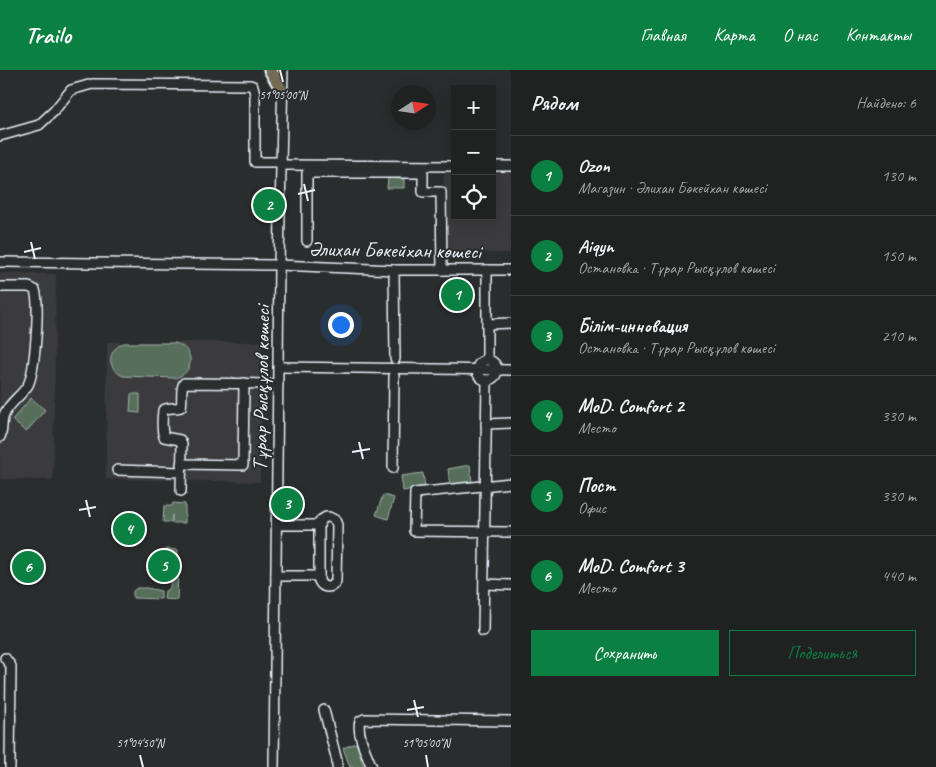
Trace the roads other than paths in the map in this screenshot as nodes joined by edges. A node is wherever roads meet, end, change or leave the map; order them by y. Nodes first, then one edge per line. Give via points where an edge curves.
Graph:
1 (270, 70) edge
2 (283, 70) edge
3 (282, 90) junction
4 (0, 136) edge
5 (281, 164) junction
6 (451, 166) edge
7 (496, 166) edge
8 (511, 166) edge
9 (307, 241) dead end
10 (0, 262) edge
11 (279, 265) junction
12 (394, 270) junction
13 (442, 270) junction
14 (487, 270) junction
15 (511, 270) edge
16 (0, 287) edge
17 (511, 323) edge
18 (487, 324) junction
19 (395, 359) junction
20 (487, 359) junction
21 (279, 367) junction
22 (387, 368) junction
23 (404, 368) junction
24 (476, 369) junction
25 (498, 369) junction
26 (511, 370) edge
27 (394, 376) junction
28 (486, 380) junction
29 (244, 383) junction
30 (278, 384) junction
31 (486, 424) junction
32 (511, 424) edge
33 (0, 437) edge
34 (181, 468) junction
35 (393, 468) dead end
36 (116, 470) dead end
37 (511, 483) edge
38 (485, 485) junction
39 (182, 491) dead end
40 (277, 525) junction
41 (319, 525) junction
42 (485, 532) junction
43 (511, 532) edge
44 (276, 576) junction
45 (319, 576) junction
46 (484, 584) junction
47 (511, 585) edge
48 (483, 631) dead end
49 (6, 658) dead end
50 (324, 710) dead end
51 (511, 721) edge
52 (10, 767) edge
53 (274, 767) edge
54 (337, 767) edge
55 (372, 767) edge

1 - 3 main road
2 - 3 street, Тұрар Рысқұлов көшесі
3 - 5 street, Тұрар Рысқұлов көшесі
4 - 5 street via 39,125 71,90 92,84 250,85 255,94 255,162
5 - 6 street
5 - 11 street, Тұрар Рысқұлов көшесі
7 - 8 street
9 - 13 street via 307,173 423,173 423,192 441,192
10 - 11 street, Әлихан Бөкейхан көшесі
11 - 12 street, Әлихан Бөкейхан көшесі
11 - 21 street, Тұрар Рысқұлов көшесі
12 - 13 street, Әлихан Бөкейхан көшесі
12 - 19 street
13 - 14 street, Әлихан Бөкейхан көшесі
14 - 15 street, Әлихан Бөкейхан көшесі
14 - 18 street
16 - 33 street via 29,287 37,296 30,378 4,414
17 - 18 street
18 - 20 street
19 - 22 street
19 - 23 street
20 - 24 street via 479,362
20 - 25 street
21 - 22 street
21 - 30 street, Тұрар Рысқұлов көшесі
22 - 23 street
22 - 27 street
23 - 24 street
23 - 27 street via 402,373
24 - 25 street
24 - 28 street via 480,378
25 - 26 street
25 - 28 street via 493,378
27 - 35 street
28 - 31 street
29 - 30 street
29 - 34 street via 243,465
29 - 34 street via 184,383 181,407 167,408 162,416 164,437 180,440 182,444
30 - 40 street, Тұрар Рысқұлов көшесі
31 - 32 street
31 - 38 street
34 - 36 street
34 - 39 street
37 - 38 street
38 - 42 street
38 - 42 street via 415,493 414,531
40 - 41 street
40 - 44 street, Тұрар Рысқұлов көшесі
41 - 45 street
41 - 45 street via 326,517 335,520 337,525 336,581 333,586 325,587 320,584
42 - 43 street
42 - 46 street
44 - 45 street
44 - 53 street, Тұрар Рысқұлов көшесі
46 - 47 street
46 - 48 street
49 - 52 street via 11,666
50 - 54 street
51 - 55 street via 364,719 358,726 359,733

